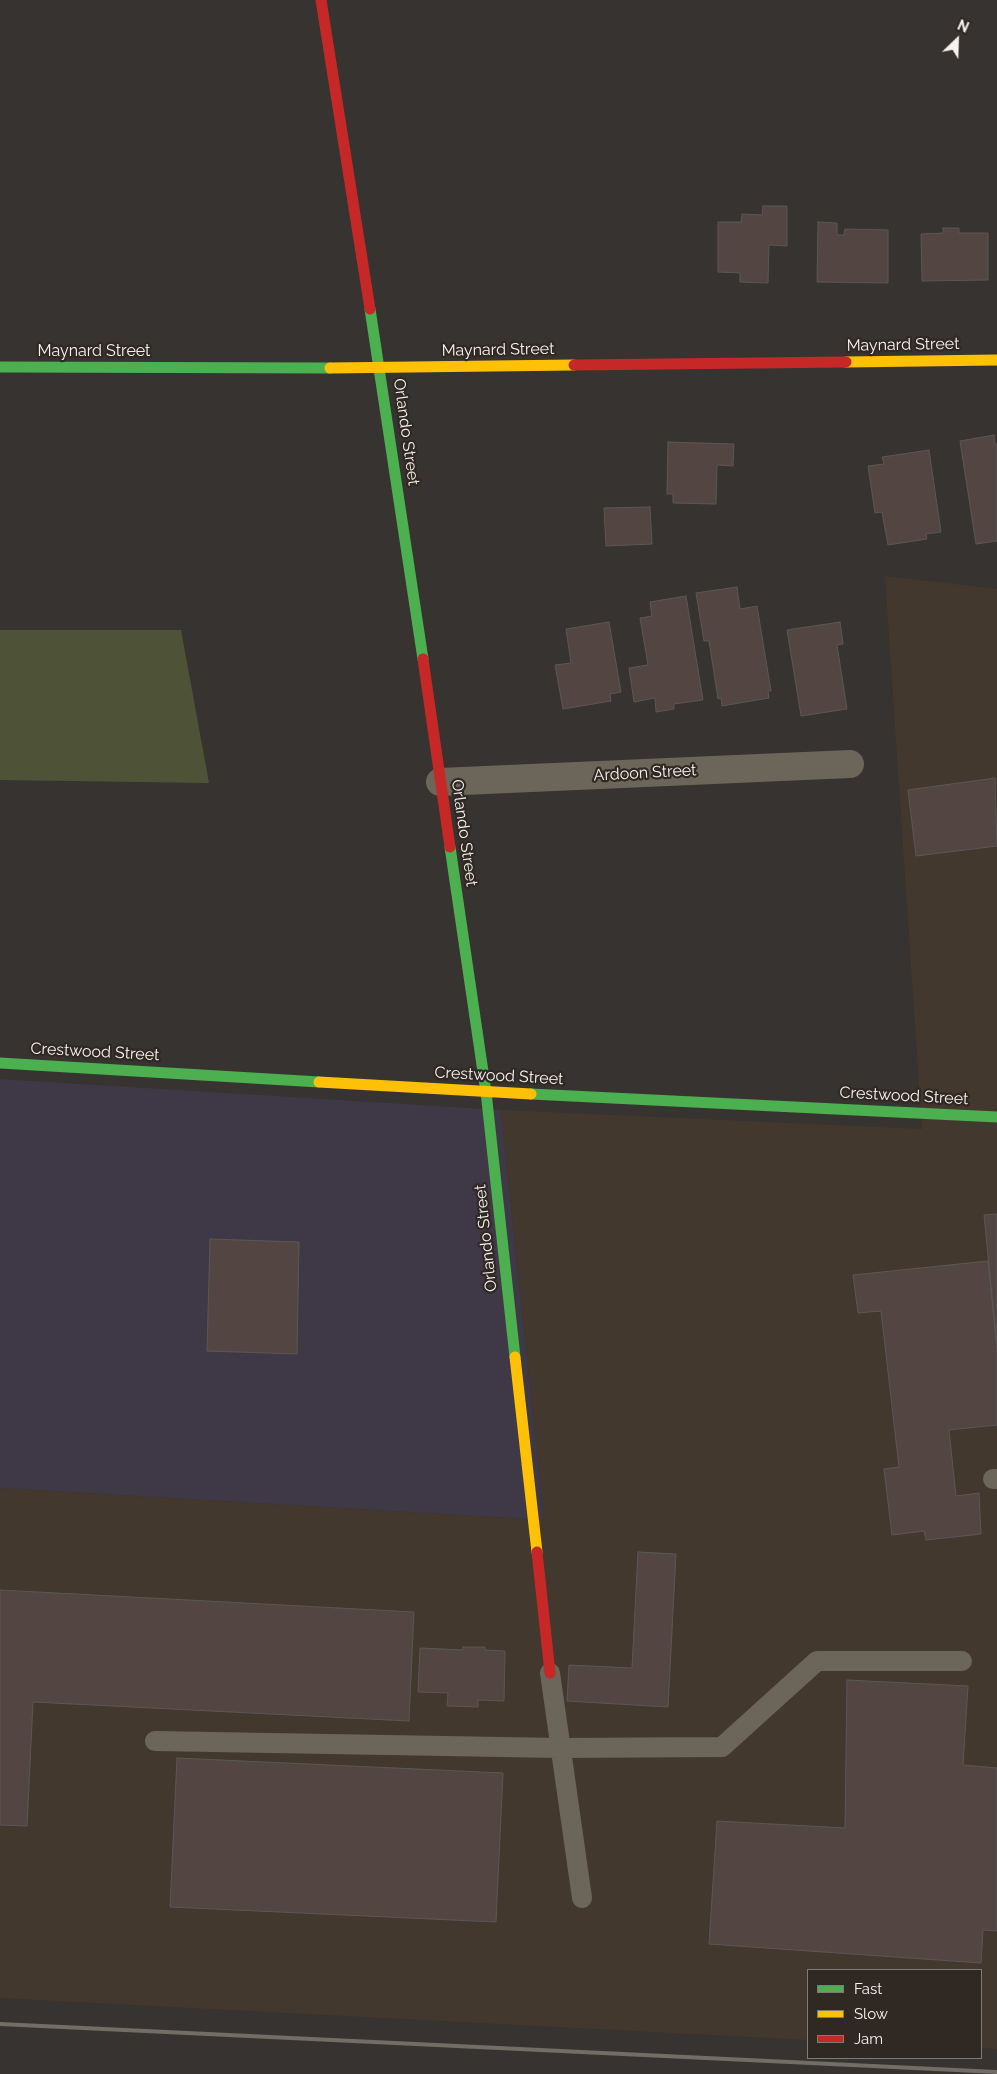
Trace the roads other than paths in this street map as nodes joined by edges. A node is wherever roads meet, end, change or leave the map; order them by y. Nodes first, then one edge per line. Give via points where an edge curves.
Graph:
1 (322, 0) edge
2 (997, 360) edge
3 (0, 367) edge
4 (380, 368) junction
5 (850, 764) dead end
6 (440, 782) junction
7 (0, 1063) edge
8 (486, 1092) junction
9 (997, 1117) edge
10 (962, 1661) dead end
11 (550, 1673) joint
12 (155, 1740) dead end
13 (560, 1748) junction
14 (582, 1898) dead end

1 - 4 street, Orlando Street
2 - 4 street, Maynard Street
3 - 4 street, Maynard Street
4 - 6 street, Orlando Street
5 - 6 street, Ardoon Street
6 - 8 street, Orlando Street
7 - 8 street, Crestwood Street
8 - 9 street, Crestwood Street
8 - 11 street, Orlando Street
10 - 13 lane via 817,1661 722,1747
11 - 13 lane
12 - 13 lane
13 - 14 lane

